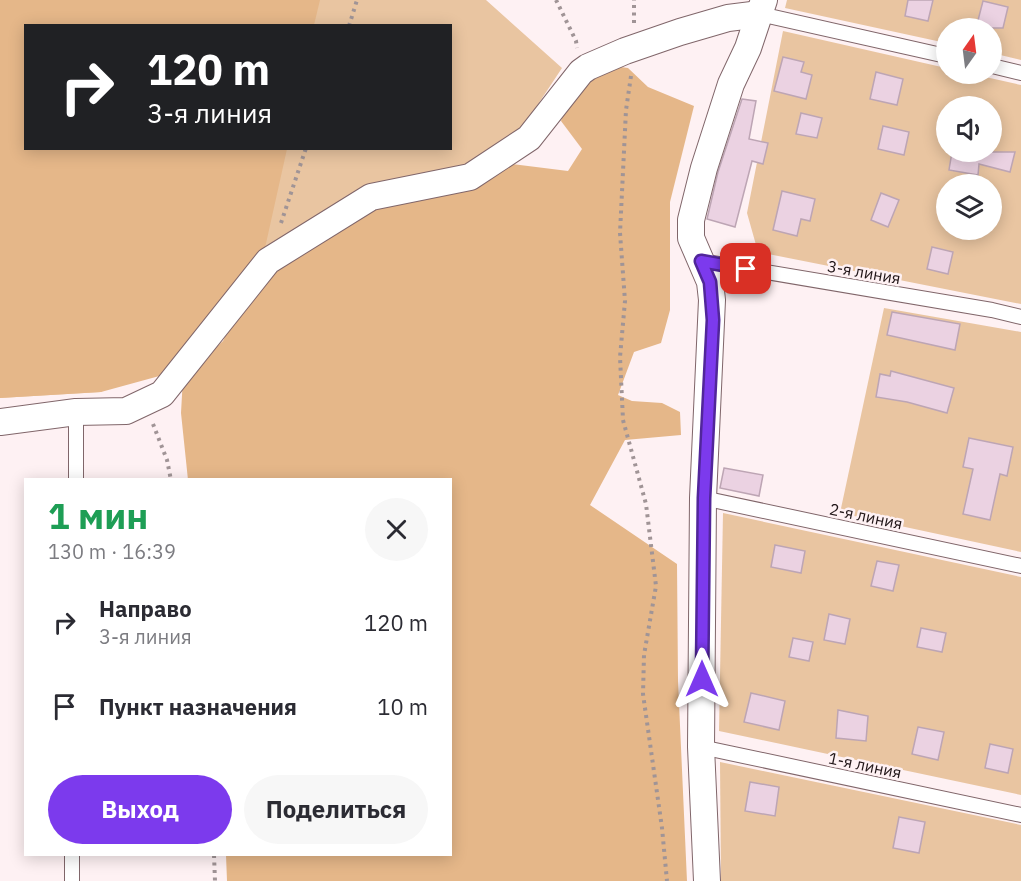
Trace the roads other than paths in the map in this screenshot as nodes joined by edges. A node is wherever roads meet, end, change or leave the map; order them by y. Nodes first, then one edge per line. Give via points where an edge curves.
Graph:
1 (762, 7) edge
2 (936, 53) edge
3 (1002, 68) edge
4 (1021, 73) edge
5 (701, 261) junction
6 (1021, 317) edge
7 (76, 412) junction
8 (0, 422) edge
9 (76, 478) edge
10 (704, 498) junction
11 (1021, 566) edge
12 (701, 747) junction
13 (1021, 815) edge
14 (72, 856) edge
15 (72, 881) edge
16 (707, 881) edge

1 - 2 lane
1 - 5 street via 731,84 691,220 691,238
1 - 7 street via 588,67 529,138 470,177 372,197 268,261 162,394 126,411
3 - 4 lane
5 - 6 lane, 3-я линия
5 - 10 street via 710,282 713,320
7 - 8 street
7 - 9 lane
10 - 11 lane, 2-я линия
10 - 12 street
12 - 13 lane, 1-я линия
12 - 16 street
14 - 15 lane

